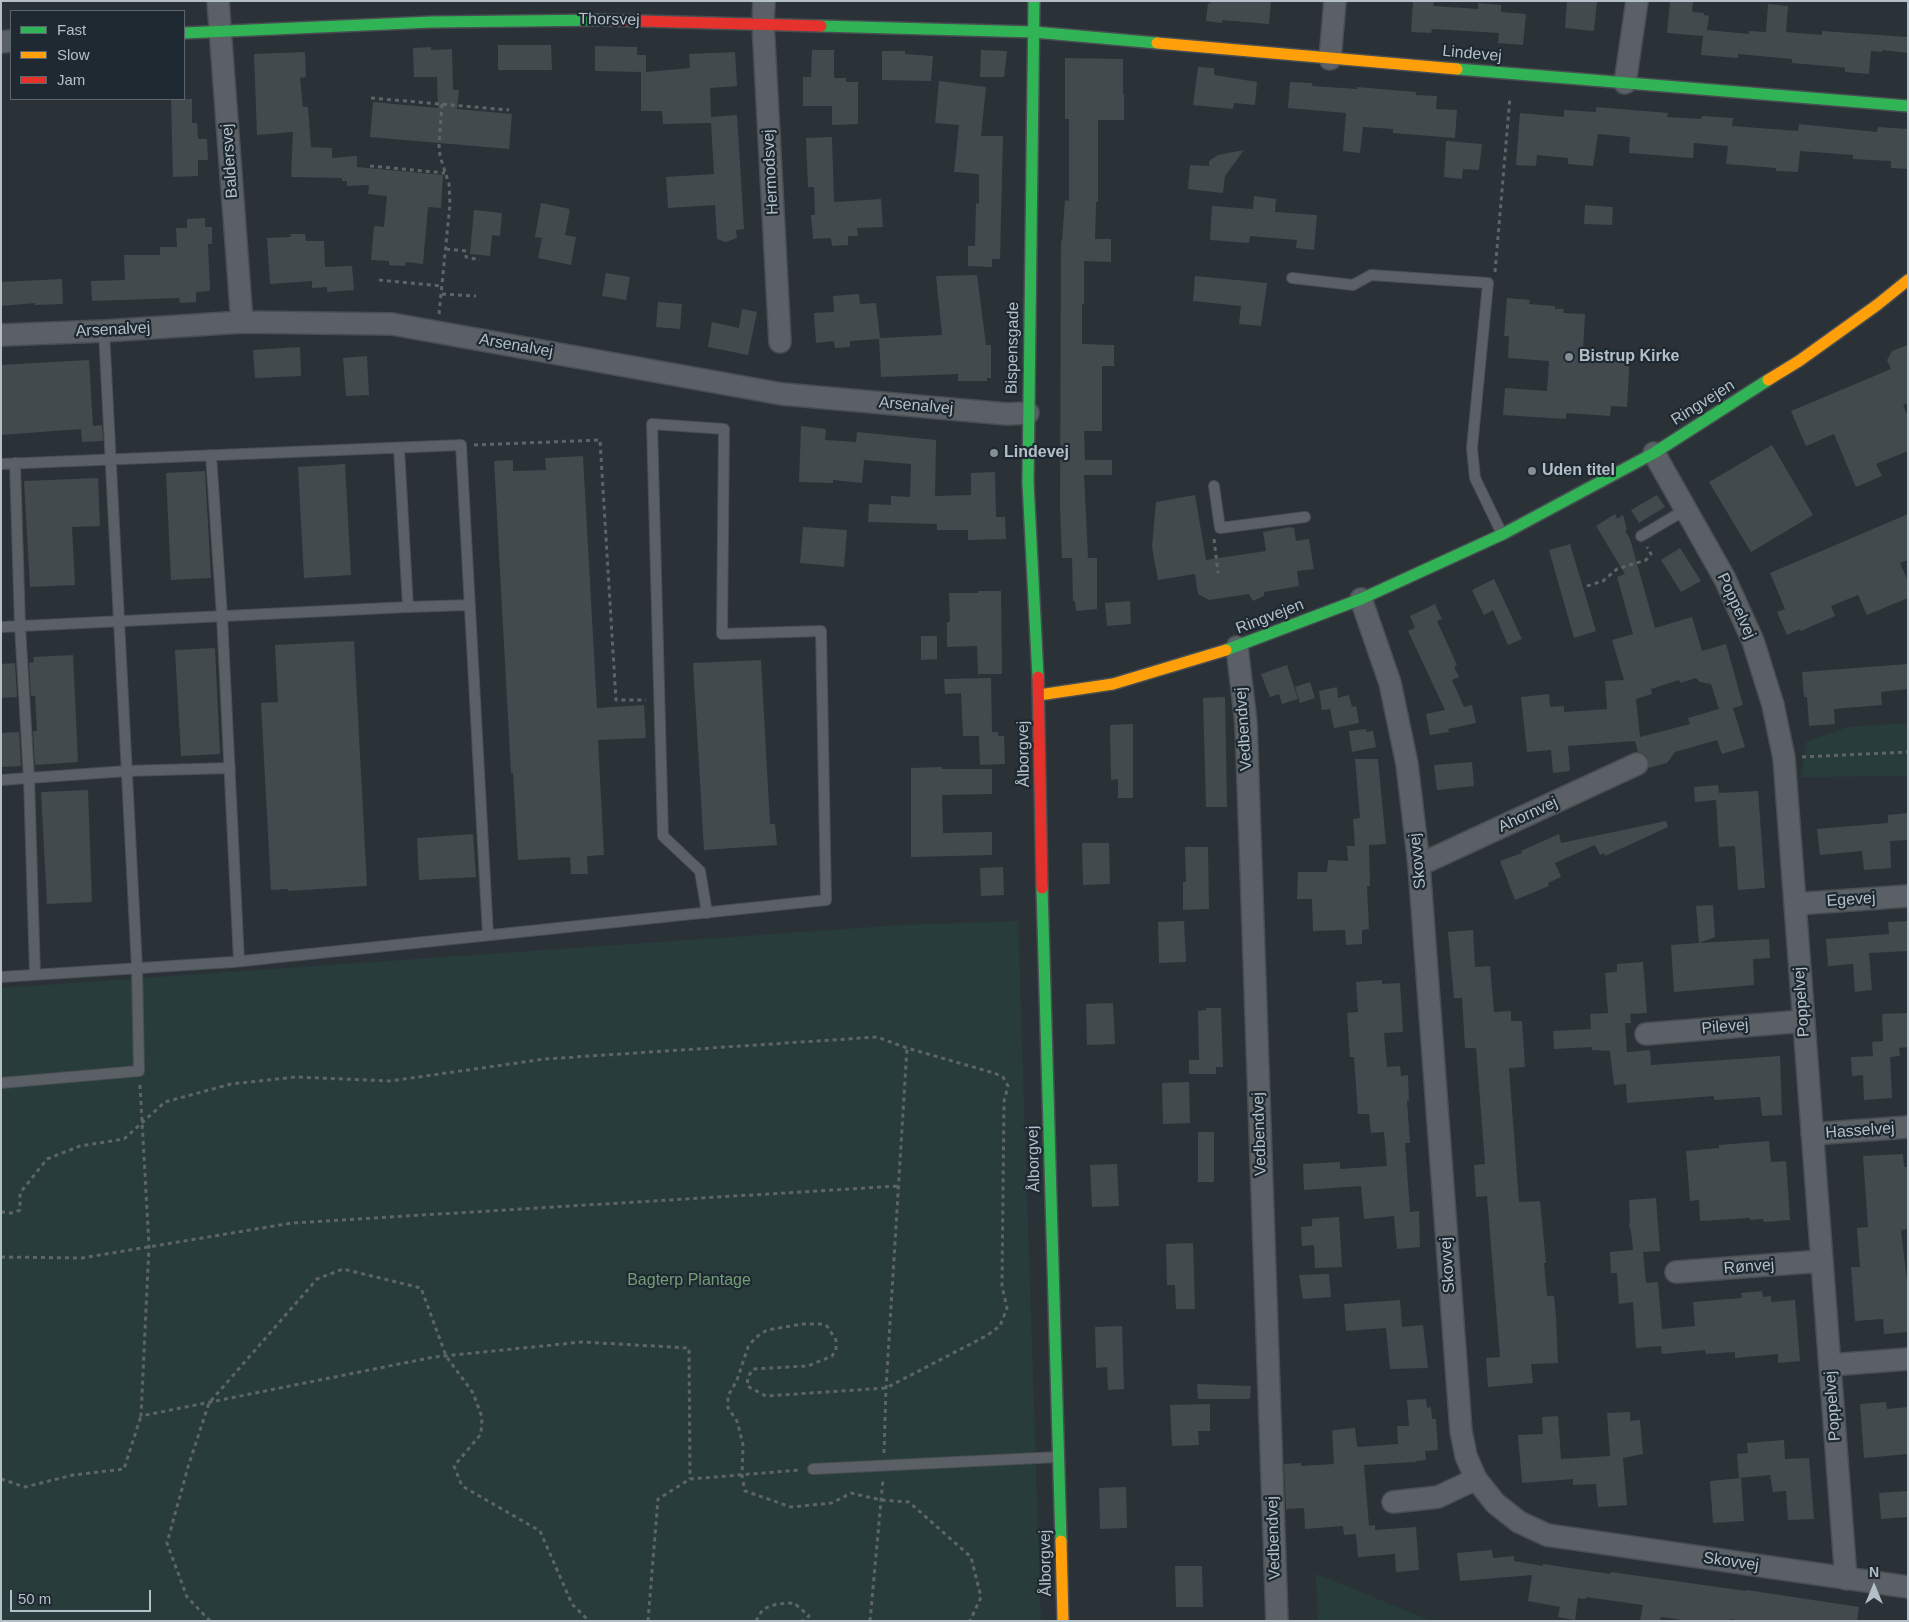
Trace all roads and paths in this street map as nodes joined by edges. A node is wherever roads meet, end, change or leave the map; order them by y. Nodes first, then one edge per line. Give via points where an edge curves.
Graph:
1 (218, 1) edge
2 (764, 1) edge
3 (1034, 1) edge
4 (1336, 1) edge
5 (1637, 1) edge
6 (763, 23) junction
7 (220, 32) junction
8 (1034, 32) junction
9 (185, 33) edge
10 (1330, 58) junction
11 (1512, 74) junction
12 (1625, 83) junction
13 (371, 98) dead end
14 (442, 104) junction
15 (1908, 106) edge
16 (509, 110) dead end
17 (370, 166) dead end
18 (445, 173) junction
19 (446, 249) junction
20 (480, 260) dead end
21 (1292, 278) dead end
22 (379, 280) dead end
23 (1908, 280) edge
24 (1488, 283) junction
25 (442, 286) junction
26 (442, 294) junction
27 (476, 296) dead end
28 (242, 322) junction
29 (104, 331) junction
30 (438, 332) junction
31 (1, 335) edge
32 (780, 342) dead end
33 (1028, 413) junction
34 (461, 445) junction
35 (399, 448) junction
36 (1654, 453) junction
37 (211, 455) junction
38 (111, 459) junction
39 (15, 463) junction
40 (1, 464) edge
41 (1214, 486) dead end
42 (1685, 510) junction
43 (1305, 516) dead end
44 (1220, 528) junction
45 (1503, 534) junction
46 (1641, 536) joint
47 (1218, 573) dead end
48 (1587, 586) dead end
49 (1361, 599) junction
50 (470, 605) junction
51 (408, 607) junction
52 (222, 616) junction
53 (119, 621) junction
54 (20, 626) junction
55 (1, 627) edge
56 (1238, 647) junction
57 (1039, 695) junction
58 (660, 700) junction
59 (1908, 752) edge
60 (1784, 758) junction
61 (1637, 764) dead end
62 (230, 768) junction
63 (127, 771) junction
64 (28, 779) junction
65 (1, 780) edge
66 (1419, 865) junction
67 (1908, 896) edge
68 (1795, 904) junction
69 (707, 913) junction
70 (488, 935) junction
71 (239, 961) junction
72 (137, 968) junction
73 (35, 974) junction
74 (1, 977) edge
75 (1804, 1021) junction
76 (1646, 1034) dead end
77 (907, 1048) junction
78 (139, 1071) junction
79 (1, 1083) edge
80 (142, 1123) junction
81 (1908, 1127) edge
82 (1812, 1134) junction
83 (898, 1186) junction
84 (1, 1212) edge
85 (149, 1246) junction
86 (1, 1257) edge
87 (1822, 1261) junction
88 (1676, 1272) dead end
89 (446, 1356) junction
90 (1908, 1359) edge
91 (1830, 1365) junction
92 (886, 1388) junction
93 (209, 1403) junction
94 (141, 1416) junction
95 (1059, 1457) junction
96 (884, 1465) junction
97 (813, 1469) joint
98 (742, 1476) junction
99 (1, 1479) edge
100 (690, 1479) junction
101 (1476, 1479) junction
102 (881, 1500) junction
103 (1393, 1502) dead end
104 (1846, 1579) junction
105 (1908, 1587) edge
106 (210, 1621) edge
107 (589, 1621) edge
108 (648, 1621) edge
109 (756, 1621) edge
110 (802, 1621) edge
111 (870, 1621) edge
112 (970, 1621) edge
113 (1063, 1621) edge
114 (1277, 1621) edge

1 - 7 street, Baldersvej
2 - 6 street, Hermodsvej
3 - 8 street, Bispensgade
4 - 10 street
5 - 12 street
6 - 7 street, Thorsvej via 430,22
6 - 8 street, Thorsvej
6 - 32 street, Hermodsvej
7 - 9 street, Thorsvej
7 - 28 street, Baldersvej
8 - 10 street, Lindevej
8 - 33 street, Bispensgade
10 - 11 street, Lindevej
11 - 12 street, Lindevej
11 - 24 path via 1494,275
12 - 15 street, Lindevej
13 - 14 path
14 - 16 path
14 - 18 path via 439,145
17 - 18 path
18 - 19 path via 450,204
19 - 20 path via 466,251 466,257
19 - 25 path
21 - 24 lane via 1353,285 1371,275
22 - 25 path
23 - 36 street, Ringvejen via 1799,361
24 - 45 lane via 1472,448 1475,478
25 - 26 path
26 - 27 path
26 - 30 path
28 - 29 street, Arsenalvej
28 - 30 street, Arsenalvej via 392,324
29 - 31 street, Arsenalvej
29 - 38 lane
30 - 33 street, Arsenalvej via 782,394 1007,414
33 - 57 street, Bispensgade via 1028,483
34 - 35 lane
34 - 50 lane
34 - 58 path via 600,440 616,700
35 - 37 lane
35 - 51 lane
36 - 42 street, Poppelvej
36 - 45 street, Ringvejen
37 - 38 lane
37 - 52 lane
38 - 39 lane
38 - 53 lane
39 - 40 lane
39 - 54 lane
41 - 44 lane
42 - 46 lane
42 - 60 street, Poppelvej via 1725,579 1753,641 1773,705
43 - 44 lane
44 - 47 path via 1213,540
45 - 49 street, Ringvejen
46 - 48 path via 1651,554 1646,560 1617,569 1603,581
49 - 56 street, Ringvejen
49 - 66 street, Skovvej via 1396,710 1407,764
50 - 51 lane
50 - 70 lane
51 - 52 lane
52 - 53 lane
52 - 62 lane
53 - 54 lane
53 - 63 lane
54 - 55 lane
54 - 64 lane
56 - 57 street, Ringvejen via 1113,684
56 - 114 street, Vedbendvej via 1246,723
57 - 95 street, Ålborgvej
58 - 69 lane via 663,836 700,871
58 - 69 lane via 652,424 724,430 722,634 821,631 826,900
59 - 60 path
60 - 68 street, Poppelvej
61 - 66 street, Ahornvej
62 - 63 lane
62 - 71 lane
63 - 64 lane
63 - 72 lane
64 - 65 lane
64 - 73 lane
66 - 101 street, Skovvej via 1461,1432 1466,1456
67 - 68 street, Egevej
68 - 75 street, Poppelvej
69 - 70 lane
70 - 71 lane
71 - 72 lane
72 - 73 lane
72 - 78 lane
73 - 74 lane
75 - 76 street, Pilevej
75 - 82 street, Poppelvej
77 - 80 path via 877,1037 545,1059 390,1081 296,1077 231,1084 165,1102
77 - 83 path
77 - 92 path via 994,1072 1003,1077 1008,1086 1004,1101 1002,1286 1006,1308 1000,1326 986,1336
78 - 79 lane
78 - 80 path
80 - 84 path via 124,1139 80,1146 47,1159 20,1193 20,1210
80 - 85 path
81 - 82 street, Hasselvej
82 - 87 street, Poppelvej
83 - 85 path via 292,1223
83 - 92 path
85 - 86 path via 82,1258
85 - 94 path
87 - 88 street, Rønvej
87 - 91 street, Poppelvej
89 - 93 path
89 - 93 path via 420,1288 344,1269 317,1280
89 - 100 path via 582,1342 688,1348
89 - 107 path via 473,1393 482,1417 481,1434 454,1466 462,1486 540,1531 572,1604
90 - 91 street
91 - 104 street, Poppelvej
92 - 96 path
92 - 98 path via 766,1396 747,1386 753,1369 808,1366 827,1359 836,1350 836,1340 827,1326 803,1324 767,1330 748,1347 728,1396 728,1408 737,1421 743,1445
93 - 94 path
93 - 106 path via 167,1543 187,1597
94 - 99 path via 124,1469 73,1475 25,1487
95 - 96 lane
95 - 113 street, Ålborgvej
96 - 97 lane
96 - 102 path
97 - 98 path
98 - 100 path
98 - 102 path via 746,1491 791,1508 832,1503 852,1493
100 - 108 path via 658,1499
101 - 103 street via 1438,1497
101 - 104 street, Skovvej via 1495,1503 1519,1522 1547,1535
102 - 111 path
102 - 112 path via 909,1502 971,1557 981,1597
104 - 105 street, Skovvej
109 - 110 path via 763,1609 794,1603 809,1616

